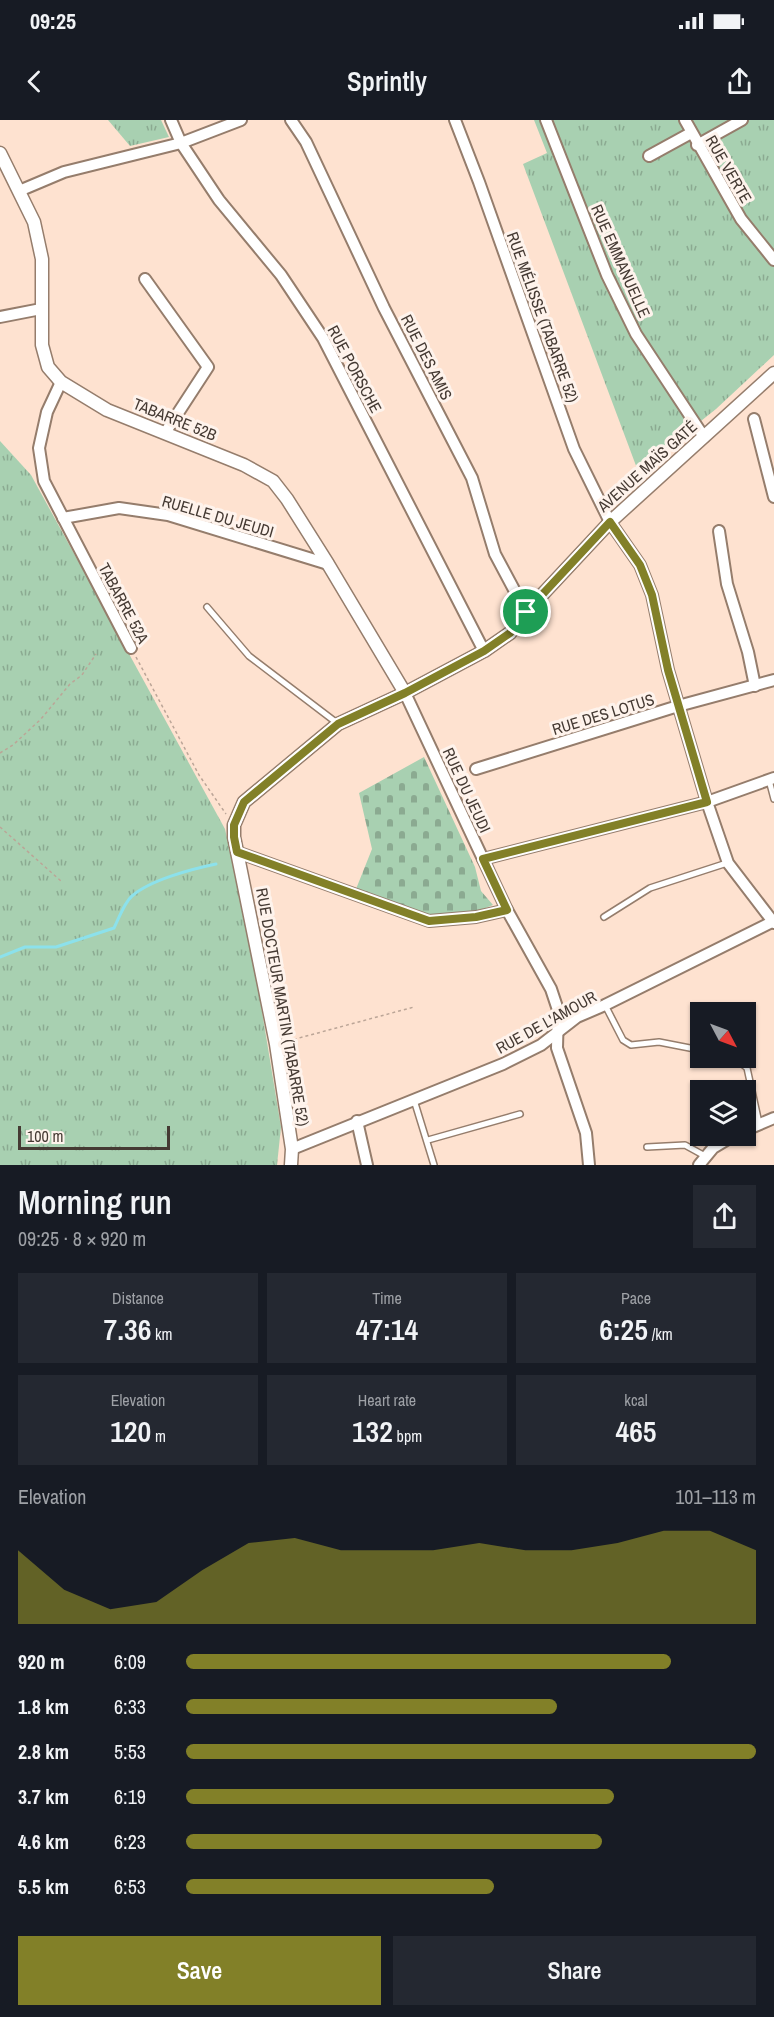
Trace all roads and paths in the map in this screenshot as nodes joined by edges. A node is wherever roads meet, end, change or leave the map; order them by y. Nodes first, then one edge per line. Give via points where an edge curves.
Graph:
1 (171, 120) edge
2 (241, 120) edge
3 (291, 120) edge
4 (455, 120) edge
5 (546, 120) edge
6 (685, 120) edge
7 (742, 120) edge
8 (691, 133) junction
9 (181, 143) junction
10 (698, 145) junction
11 (0, 153) edge
12 (648, 156) dead end
13 (20, 191) junction
14 (774, 260) edge
15 (146, 279) dead end
16 (41, 309) junction
17 (0, 317) edge
18 (774, 373) edge
19 (61, 382) junction
20 (754, 419) dead end
21 (165, 433) junction
22 (704, 437) junction
23 (774, 496) edge
24 (63, 518) junction
25 (610, 522) junction
26 (719, 531) dead end
27 (328, 564) junction
28 (207, 607) dead end
29 (526, 612) junction
30 (131, 648) joint
31 (484, 651) junction
32 (96, 654) dead end
33 (774, 680) edge
34 (755, 686) junction
35 (405, 693) junction
36 (678, 706) junction
37 (338, 724) junction
38 (0, 753) edge
39 (476, 769) dead end
40 (771, 779) edge
41 (774, 799) edge
42 (707, 802) junction
43 (234, 825) junction
44 (0, 827) edge
45 (237, 852) junction
46 (483, 859) junction
47 (728, 863) junction
48 (61, 881) dead end
49 (507, 910) junction
50 (603, 917) dead end
51 (774, 922) edge
52 (605, 1005) junction
53 (414, 1007) dead end
54 (558, 1030) junction
55 (276, 1044) junction
56 (690, 1048) edge
57 (747, 1068) edge
58 (414, 1099) junction
59 (520, 1114) dead end
60 (774, 1118) edge
61 (357, 1121) junction
62 (759, 1123) junction
63 (756, 1125) edge
64 (428, 1140) junction
65 (716, 1146) edge
66 (647, 1147) dead end
67 (292, 1149) junction
68 (702, 1160) edge
69 (291, 1165) edge
70 (368, 1165) edge
71 (434, 1165) edge
72 (589, 1165) edge

1 - 9 street, RUE PORSCHE
2 - 9 street
3 - 29 street, RUE DES AMIS via 306,142 384,308 472,478 495,554
4 - 25 street, RUE MÉLISSE (TABARRE 52) via 574,449
5 - 22 street, RUE EMMANUELLE via 607,275 632,324
6 - 8 street, RUE VERTE
7 - 10 street
8 - 10 street, RUE VERTE
8 - 12 street
9 - 13 street via 64,172
9 - 31 street, RUE PORSCHE via 323,338
10 - 14 street, RUE VERTE via 741,219
11 - 13 street, TABARRE 52B
13 - 16 street, TABARRE 52B via 42,259
15 - 21 street via 208,367
16 - 17 street
16 - 19 street, TABARRE 52B via 42,345 48,367
18 - 22 street, AVENUE MAÏS GATÉ
19 - 21 street, TABARRE 52B via 107,410
19 - 24 street, TABARRE 52A via 47,412 39,448 44,481
20 - 23 street
21 - 27 street, TABARRE 52B via 273,481
22 - 25 street, AVENUE MAÏS GATÉ
24 - 27 street, RUELLE DU JEUDI via 119,508 168,515
24 - 30 street, TABARRE 52A
25 - 29 street, AVENUE MAÏS GATÉ
25 - 36 street, RUE MÉLISSE (TABARRE 52) via 640,565 652,595
26 - 34 street via 728,584
27 - 35 street, TABARRE 52B
28 - 37 lane via 249,657
29 - 31 street, AVENUE MAÏS GATÉ via 510,633
30 - 43 path, TABARRE 52A via 199,775
31 - 35 street, AVENUE MAÏS GATÉ
32 - 38 path via 41,719
33 - 34 street, RUE DES LOTUS
34 - 36 street, RUE DES LOTUS
35 - 37 street
35 - 46 street, RUE DU JEUDI
36 - 39 street, RUE DES LOTUS
36 - 42 street, RUE MÉLISSE (TABARRE 52)
37 - 43 street via 244,802
40 - 41 lane
40 - 42 street
42 - 46 street
42 - 47 street, RUE MÉLISSE (TABARRE 52)
43 - 45 street, RUE DOCTEUR MARTIN (TABARRE 52)
44 - 48 path
45 - 49 street via 429,921
45 - 55 street, RUE DOCTEUR MARTIN (TABARRE 52)
46 - 49 street, RUE DU JEUDI
47 - 50 lane via 650,888
47 - 51 street, RUE MÉLISSE (TABARRE 52)
49 - 54 street, RUE DU JEUDI via 551,989 558,1010
51 - 52 street, RUE DE L'AMOUR
52 - 54 street, RUE DE L'AMOUR
52 - 56 lane via 623,1040 631,1045 659,1042
53 - 55 path
54 - 58 street, RUE DE L'AMOUR via 541,1045 503,1064
54 - 72 street, RUE DU JEUDI via 557,1048 586,1133
55 - 67 street, RUE DOCTEUR MARTIN (TABARRE 52)
57 - 62 lane
58 - 61 street, RUE DE L'AMOUR
58 - 64 lane
59 - 64 lane
60 - 62 street
61 - 67 street, RUE DE L'AMOUR
61 - 70 street
62 - 63 street
64 - 71 lane
65 - 68 street
66 - 68 lane via 685,1145
67 - 69 street, RUE DOCTEUR MARTIN (TABARRE 52)

